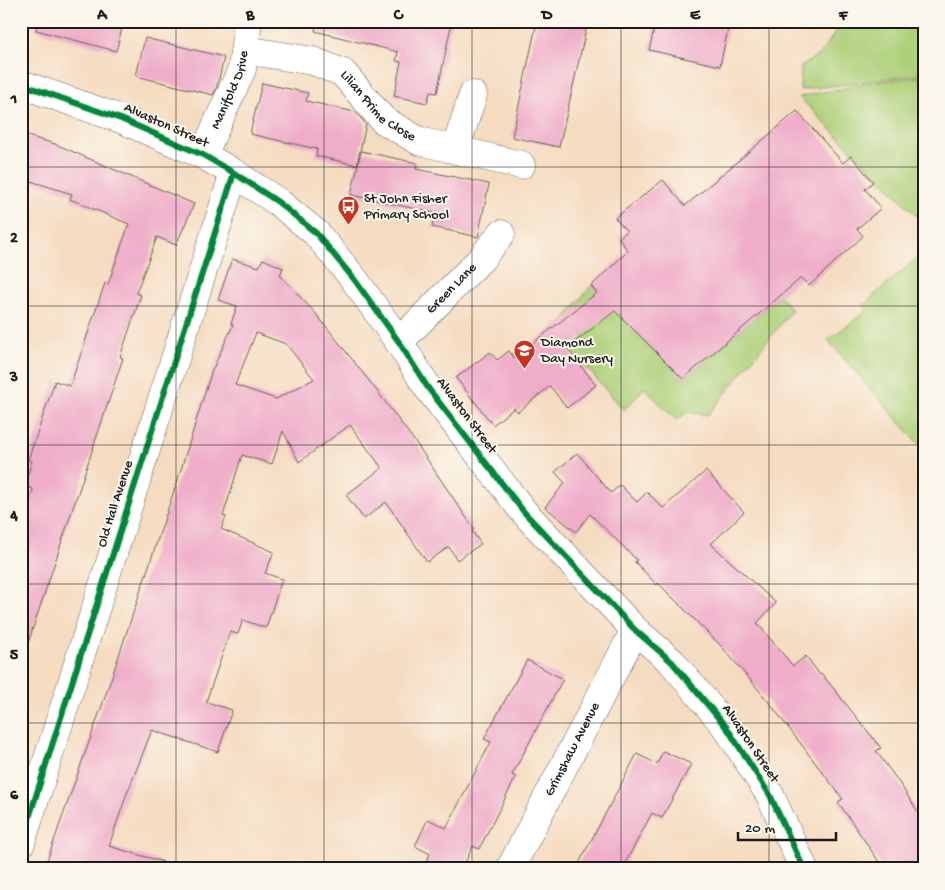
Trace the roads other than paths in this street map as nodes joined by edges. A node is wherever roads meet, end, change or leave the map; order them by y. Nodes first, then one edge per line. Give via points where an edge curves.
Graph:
1 (248, 21) edge
2 (245, 50) junction
3 (21, 84) edge
4 (473, 95) dead end
5 (455, 150) junction
6 (203, 155) junction
7 (521, 166) dead end
8 (234, 173) junction
9 (501, 234) dead end
10 (400, 342) junction
11 (636, 630) junction
12 (21, 843) edge
13 (510, 869) edge
14 (804, 869) edge

1 - 2 street, Manifold Drive
2 - 5 street, Lilian Prime Close via 313,62 343,73 383,120 419,141
2 - 6 street, Manifold Drive via 242,69
3 - 6 street, Alvaston Street via 121,119
4 - 5 street
5 - 7 street, Lilian Prime Close
6 - 8 street, Alvaston Street
8 - 10 street, Alvaston Street via 278,202 316,233
8 - 12 street, Old Hall Avenue
9 - 10 street, Green Lane
10 - 11 street, Alvaston Street via 428,388 524,512
11 - 13 street, Grimshaw Avenue
11 - 14 street, Alvaston Street via 672,662 727,728 770,795

